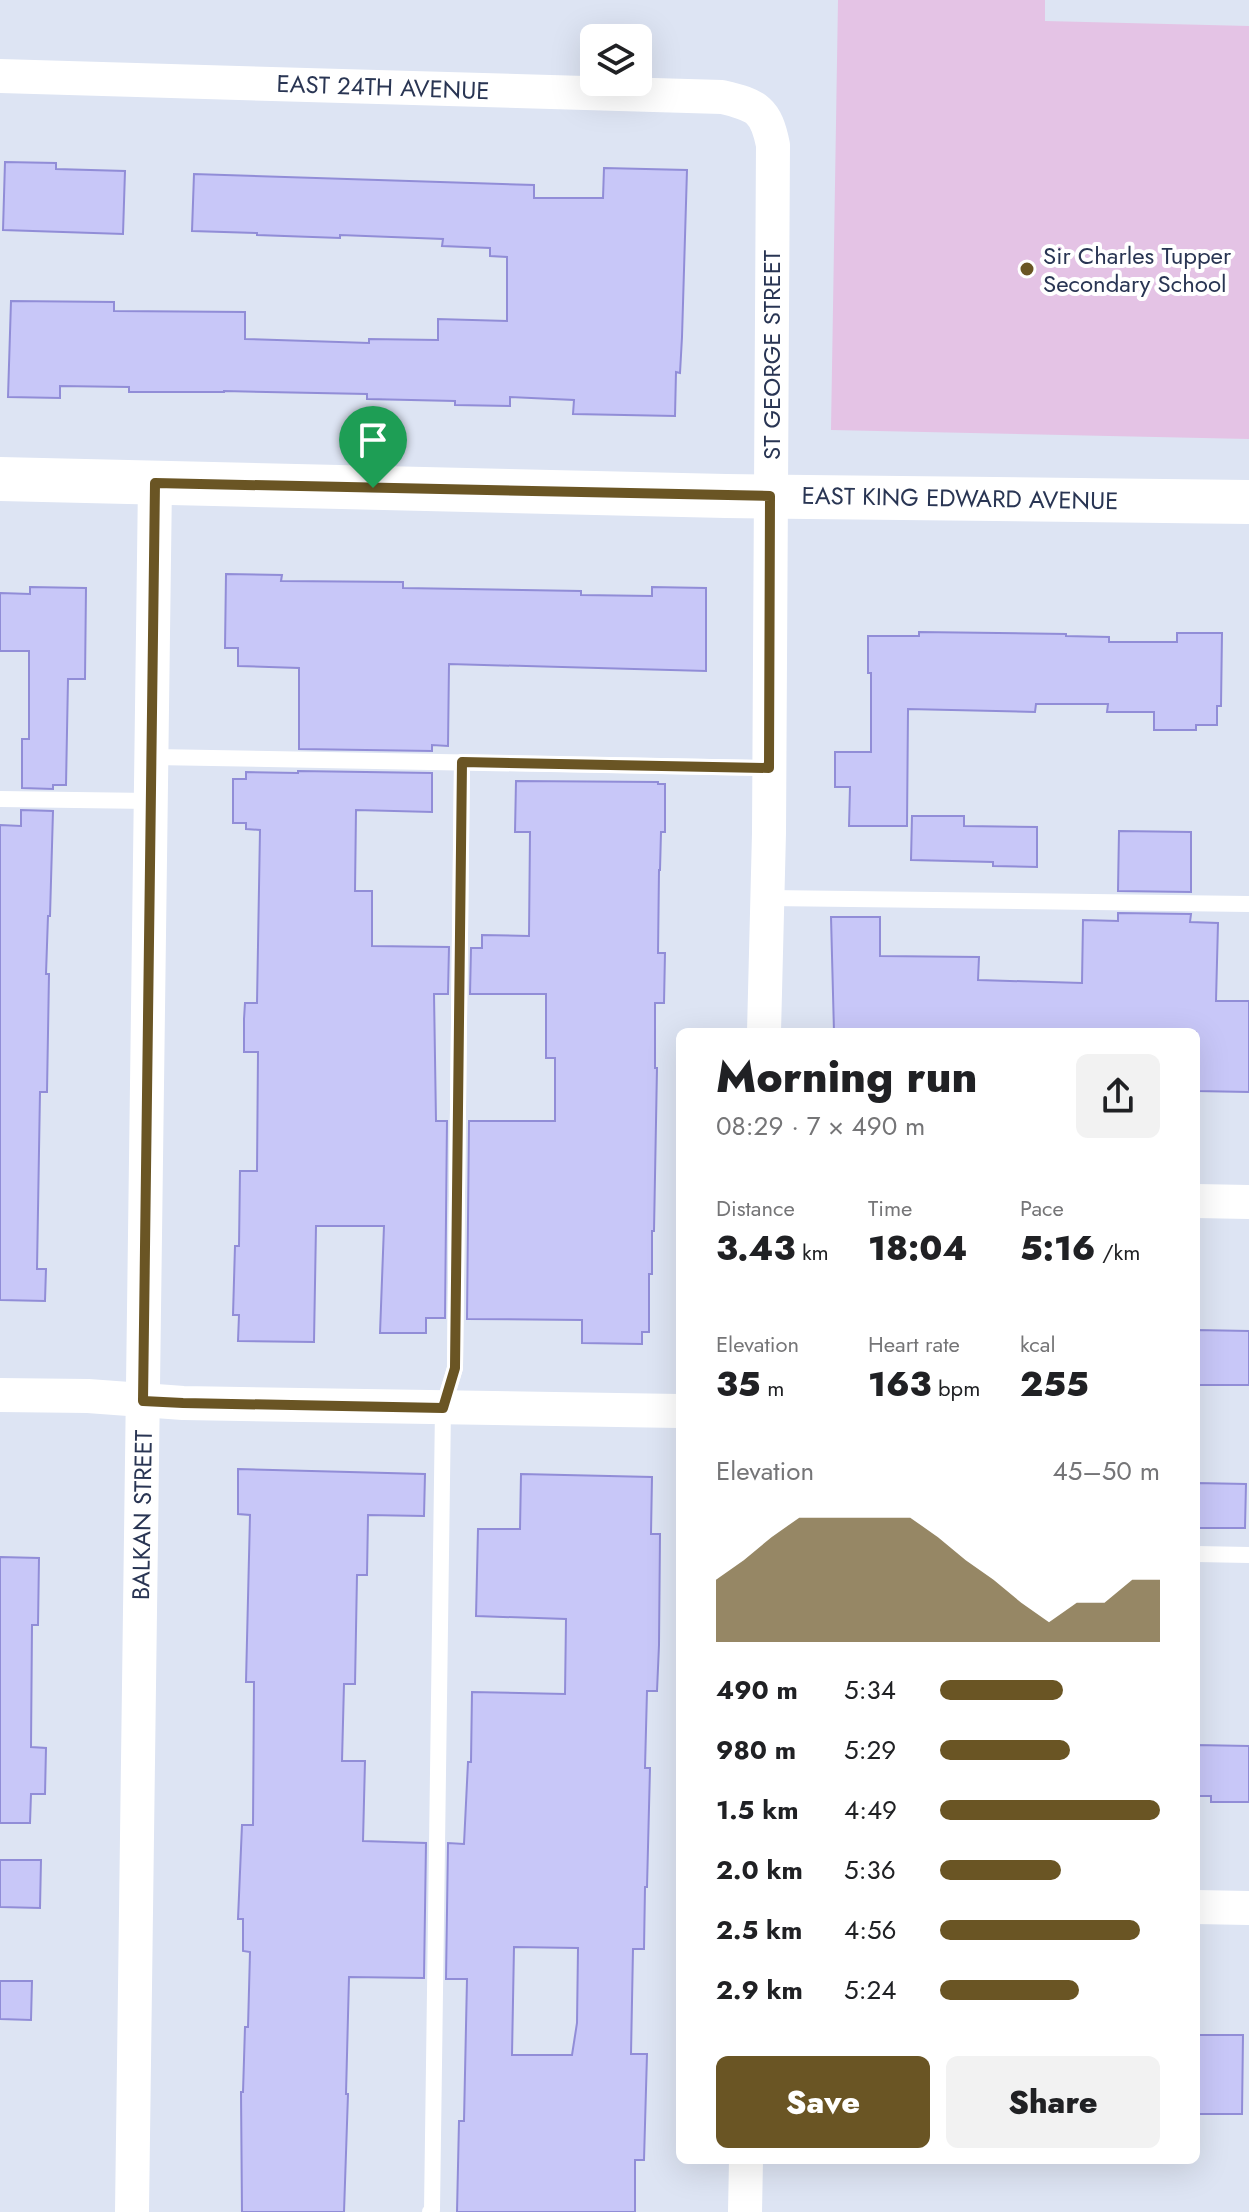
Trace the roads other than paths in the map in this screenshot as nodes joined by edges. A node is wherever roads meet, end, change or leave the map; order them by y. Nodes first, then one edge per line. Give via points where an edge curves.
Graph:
1 (0, 76) edge
2 (762, 112) joint
3 (0, 479) edge
4 (155, 483) junction
5 (770, 496) junction
6 (1249, 502) edge
7 (153, 757) junction
8 (462, 762) junction
9 (769, 768) junction
10 (0, 799) edge
11 (151, 801) junction
12 (768, 898) junction
13 (1249, 904) edge
14 (764, 1028) edge
15 (1200, 1201) edge
16 (1249, 1202) edge
17 (0, 1395) edge
18 (143, 1401) junction
19 (443, 1408) junction
20 (676, 1411) edge
21 (1200, 1554) edge
22 (1249, 1555) edge
23 (1200, 1907) edge
24 (1249, 1908) edge
25 (746, 2164) edge
26 (132, 2212) edge
27 (430, 2212) edge
28 (745, 2212) edge

1 - 2 street, EAST 24TH AVENUE via 722,97
2 - 5 street, ST GEORGE STREET via 773,145
3 - 4 main road, EAST KING EDWARD AVENUE
4 - 5 main road, EAST KING EDWARD AVENUE
4 - 7 street, BALKAN STREET
5 - 6 main road, EAST KING EDWARD AVENUE
5 - 9 street, ST GEORGE STREET
7 - 8 lane
7 - 11 street, BALKAN STREET
8 - 9 lane
8 - 19 lane via 455,1368
9 - 12 street, ST GEORGE STREET
10 - 11 lane
11 - 18 street, BALKAN STREET
12 - 13 lane
12 - 14 street, ST GEORGE STREET
15 - 16 street
17 - 18 street
18 - 19 street
18 - 26 street, BALKAN STREET
19 - 20 street
19 - 27 lane
21 - 22 lane
23 - 24 street
25 - 28 street

